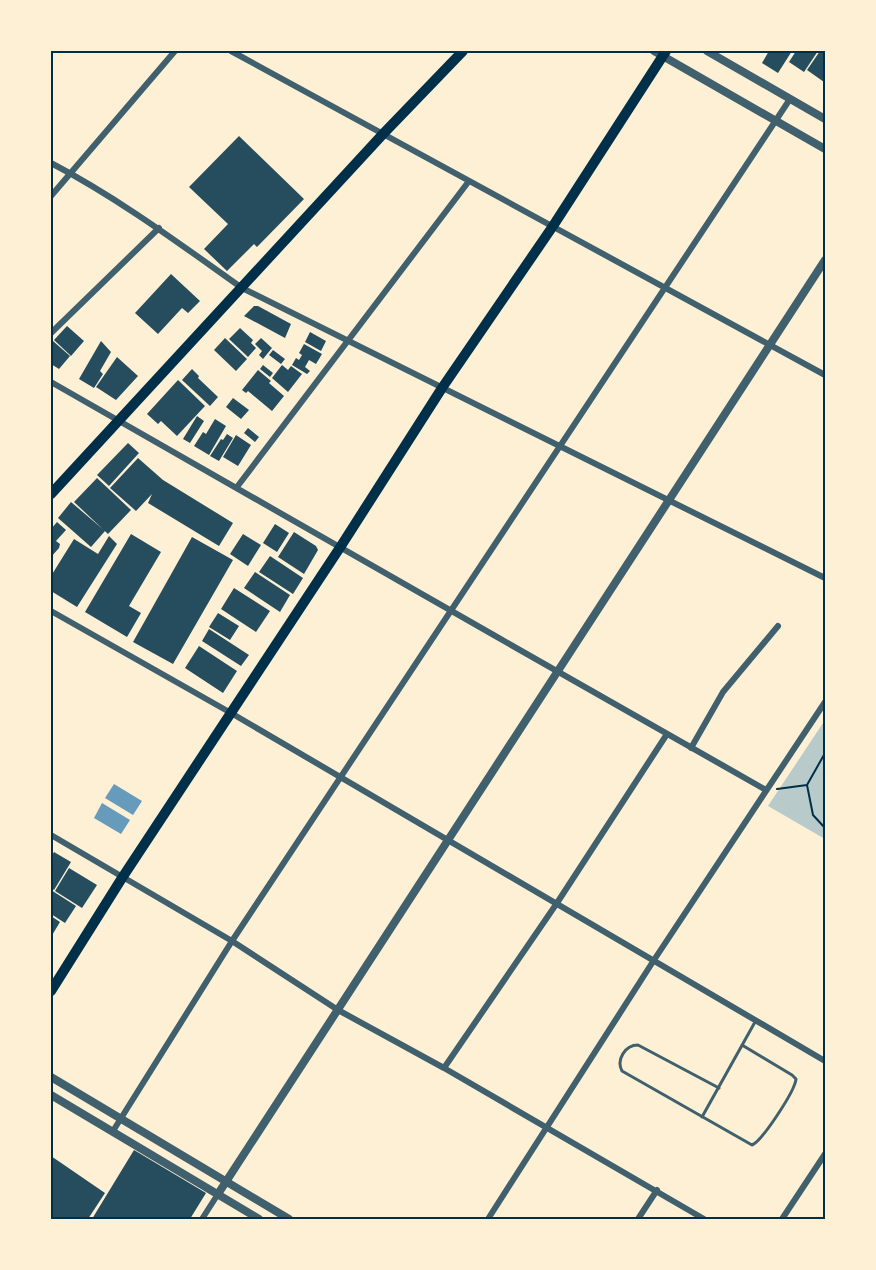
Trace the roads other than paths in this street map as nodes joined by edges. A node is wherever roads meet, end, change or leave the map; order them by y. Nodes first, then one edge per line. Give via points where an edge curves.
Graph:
1 (176, 51) edge
2 (231, 51) edge
3 (463, 51) edge
4 (707, 51) edge
5 (660, 53) edge
6 (790, 99) junction
7 (825, 119) edge
8 (776, 121) junction
9 (383, 134) junction
10 (825, 149) edge
11 (51, 162) edge
12 (71, 173) junction
13 (468, 181) junction
14 (51, 196) edge
15 (553, 226) junction
16 (159, 228) junction
17 (825, 260) edge
18 (242, 288) junction
19 (666, 289) junction
20 (51, 333) edge
21 (349, 341) junction
22 (769, 346) junction
23 (825, 375) edge
24 (51, 382) edge
25 (442, 388) junction
26 (119, 421) junction
27 (559, 446) junction
28 (237, 487) junction
29 (51, 494) edge
30 (668, 500) junction
31 (340, 546) junction
32 (825, 578) edge
33 (450, 610) junction
34 (51, 612) edge
35 (778, 626) dead end
36 (556, 672) junction
37 (825, 702) edge
38 (231, 713) junction
39 (667, 734) junction
40 (691, 748) junction
41 (341, 777) junction
42 (766, 790) junction
43 (51, 835) edge
44 (447, 839) junction
45 (122, 878) junction
46 (557, 903) junction
47 (232, 941) junction
48 (654, 960) junction
49 (51, 991) edge
50 (338, 1010) junction
51 (756, 1020) junction
52 (742, 1045) junction
53 (825, 1061) edge
54 (444, 1068) junction
55 (52, 1078) edge
56 (719, 1088) junction
57 (51, 1095) edge
58 (86, 1097) junction
59 (78, 1111) junction
60 (702, 1117) junction
61 (122, 1118) junction
62 (547, 1128) junction
63 (113, 1131) junction
64 (825, 1154) edge
65 (227, 1181) junction
66 (657, 1190) junction
67 (218, 1194) junction
68 (202, 1219) edge
69 (259, 1219) edge
70 (289, 1219) edge
71 (488, 1219) edge
72 (638, 1219) edge
73 (704, 1219) edge
74 (783, 1219) edge

1 - 12 street
2 - 9 street
3 - 9 main road
4 - 6 street
5 - 8 street
5 - 15 main road
6 - 7 street
6 - 8 street
8 - 10 street
8 - 19 street
9 - 13 street
9 - 18 main road
11 - 12 street
12 - 14 street
12 - 16 street
13 - 15 street
13 - 21 street
15 - 19 street
15 - 25 main road
16 - 18 street
16 - 20 street
17 - 22 street
18 - 21 street
18 - 26 main road
19 - 22 street
19 - 27 street
21 - 25 street
21 - 28 street
22 - 23 street
22 - 30 street
24 - 26 street
25 - 27 street
25 - 31 main road
26 - 28 street
26 - 29 main road
27 - 30 street
27 - 33 street
28 - 31 street
30 - 32 street
30 - 36 street
31 - 33 street
31 - 38 main road
33 - 36 street
33 - 41 street
34 - 38 street
35 - 40 street via 728,685
36 - 39 street
36 - 44 street
37 - 42 street
38 - 41 street
38 - 45 main road
39 - 40 street
39 - 46 street
40 - 42 street
41 - 44 street
41 - 47 street
42 - 48 street
43 - 45 street
44 - 46 street
44 - 50 street
45 - 47 street
45 - 49 main road
46 - 48 street
46 - 54 street
47 - 50 street
47 - 61 street
48 - 51 street
48 - 62 street
50 - 54 street
50 - 65 street
51 - 52 lane
51 - 53 street
52 - 56 lane
52 - 60 lane via 792,1075 796,1084 756,1144
54 - 62 street
55 - 58 street
56 - 60 lane
56 - 60 lane via 638,1045 626,1049 620,1061 622,1071
57 - 59 street
58 - 59 street
58 - 61 street
59 - 63 street
61 - 63 street
61 - 65 street
62 - 66 street
62 - 71 street
63 - 67 street
64 - 74 street
65 - 67 street
65 - 70 street
66 - 72 street
66 - 73 street
67 - 68 street
67 - 69 street

